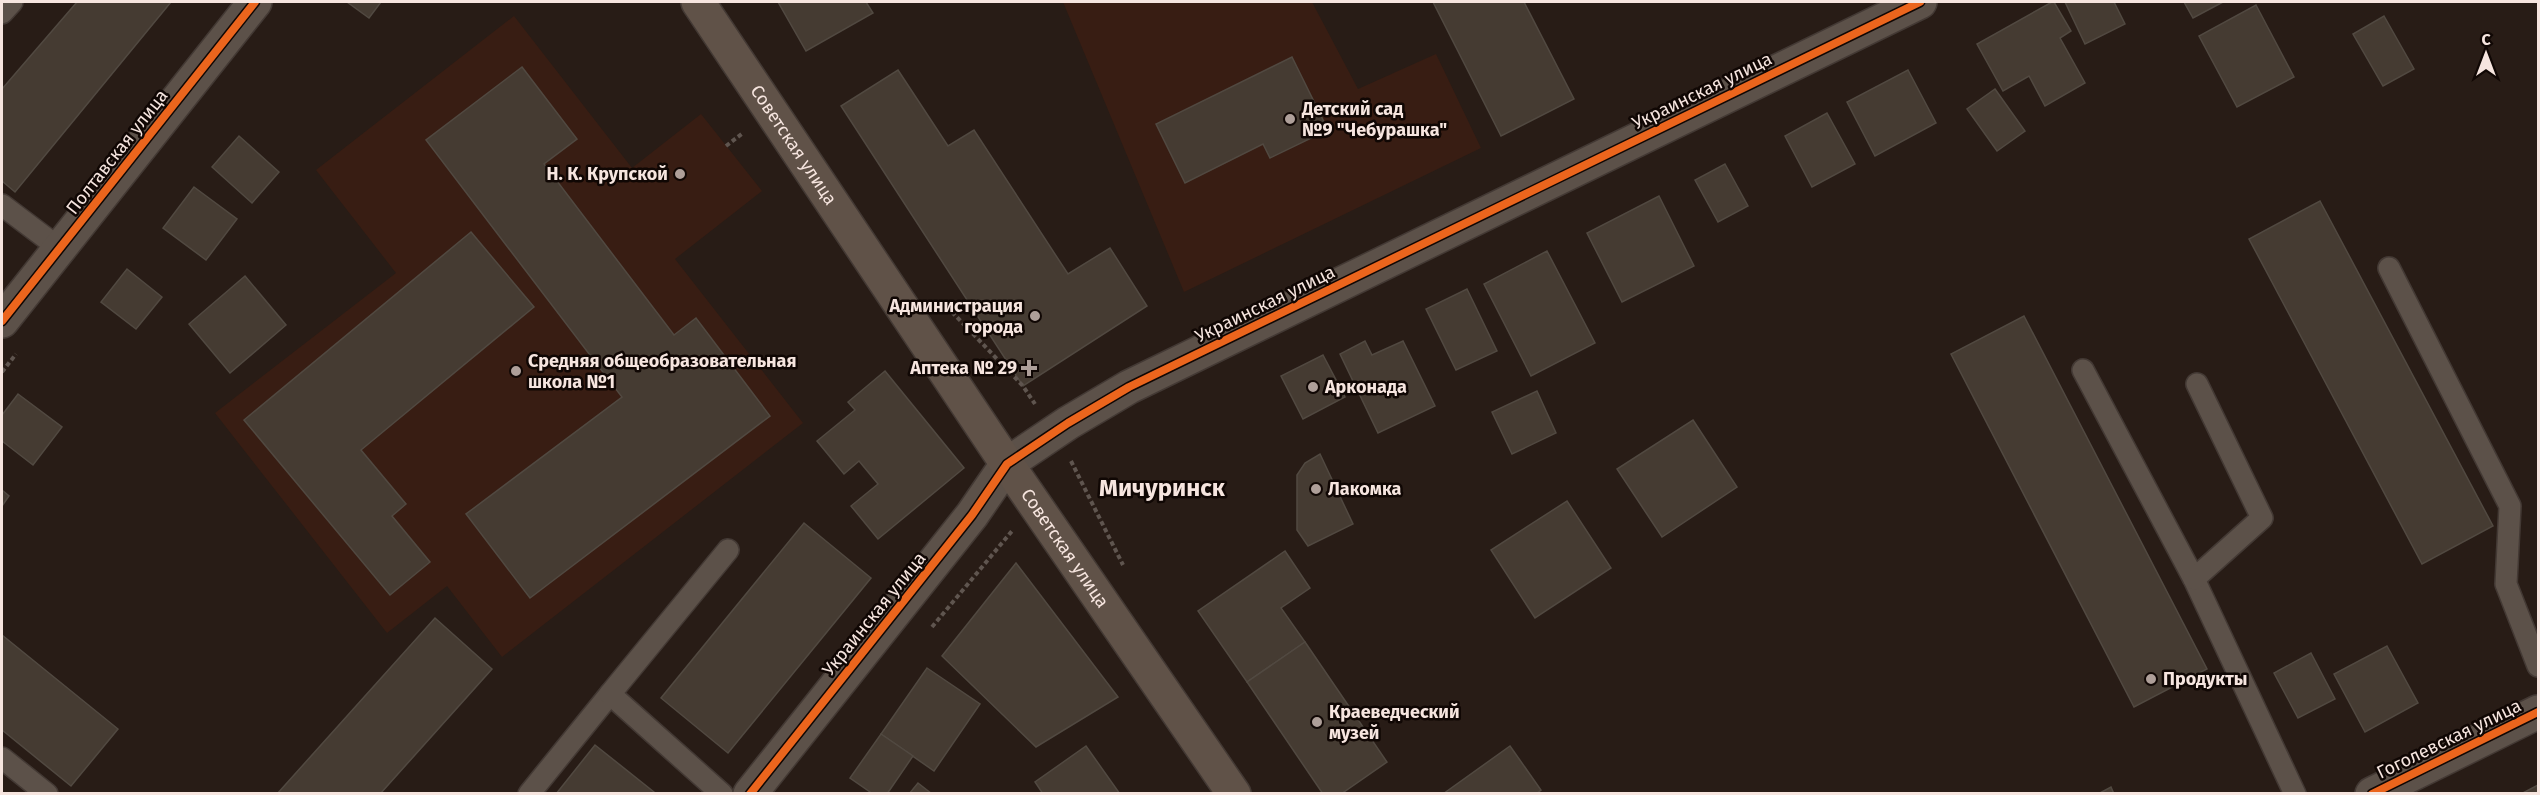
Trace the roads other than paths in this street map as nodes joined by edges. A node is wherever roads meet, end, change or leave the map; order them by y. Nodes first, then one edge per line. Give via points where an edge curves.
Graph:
1 (12, 2) edge
2 (255, 2) edge
3 (698, 2) edge
4 (1920, 2) edge
5 (2, 14) edge
6 (2, 205) edge
7 (59, 248) junction
8 (2389, 268) dead end
9 (2, 321) edge
10 (2083, 370) dead end
11 (2197, 384) dead end
12 (1007, 464) junction
13 (728, 550) dead end
14 (2194, 579) junction
15 (2538, 666) edge
16 (610, 694) junction
17 (2538, 711) edge
18 (2, 758) edge
19 (36, 790) edge
20 (529, 794) edge
21 (722, 794) edge
22 (750, 794) edge
23 (1234, 794) edge
24 (2295, 794) edge
25 (2372, 794) edge

1 - 5 lane
2 - 7 street, Полтавская улица
3 - 12 main road, Советская улица
4 - 12 street, Украинская улица via 1129,387
6 - 7 lane
7 - 9 street, Полтавская улица
8 - 15 lane via 2510,506 2506,584
10 - 14 lane
11 - 14 lane via 2262,518
12 - 22 street, Украинская улица via 972,515
12 - 23 main road, Советская улица
13 - 16 lane
14 - 24 lane
16 - 20 lane
16 - 21 lane
17 - 25 street, Гоголевская улица
18 - 19 lane

